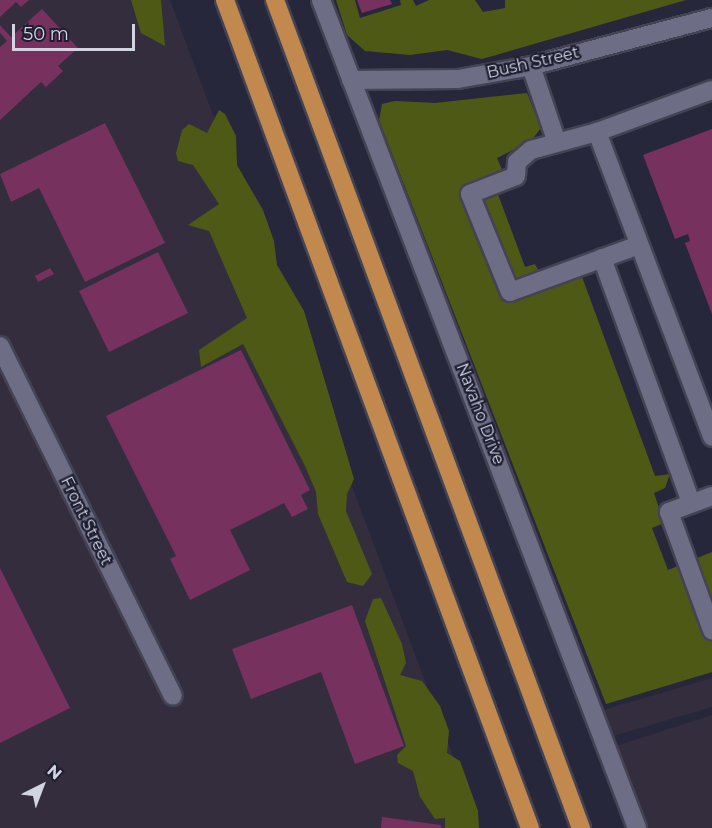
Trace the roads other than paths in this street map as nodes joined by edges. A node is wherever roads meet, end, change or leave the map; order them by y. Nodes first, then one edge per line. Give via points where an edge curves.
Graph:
1 (225, 0) edge
2 (275, 0) edge
3 (321, 0) edge
4 (712, 18) edge
5 (531, 66) junction
6 (351, 80) junction
7 (712, 90) edge
8 (597, 132) junction
9 (556, 141) junction
10 (639, 245) junction
11 (602, 258) junction
12 (0, 346) edge
13 (712, 437) edge
14 (712, 496) edge
15 (691, 504) junction
16 (712, 630) edge
17 (173, 696) dead end
18 (530, 828) edge
19 (581, 828) edge
20 (638, 828) edge

1 - 18 highway
2 - 19 highway
3 - 6 street, Navaho Drive
4 - 5 street, Bush Street
5 - 6 street, Bush Street via 458,79
5 - 9 street
6 - 20 street, Navaho Drive
7 - 8 street
8 - 9 street
8 - 10 street
9 - 11 street via 531,150 517,162 516,177 470,194 510,292
10 - 11 street
10 - 13 street
11 - 15 street
12 - 17 street, Front Street
14 - 15 street
15 - 16 street via 669,512

